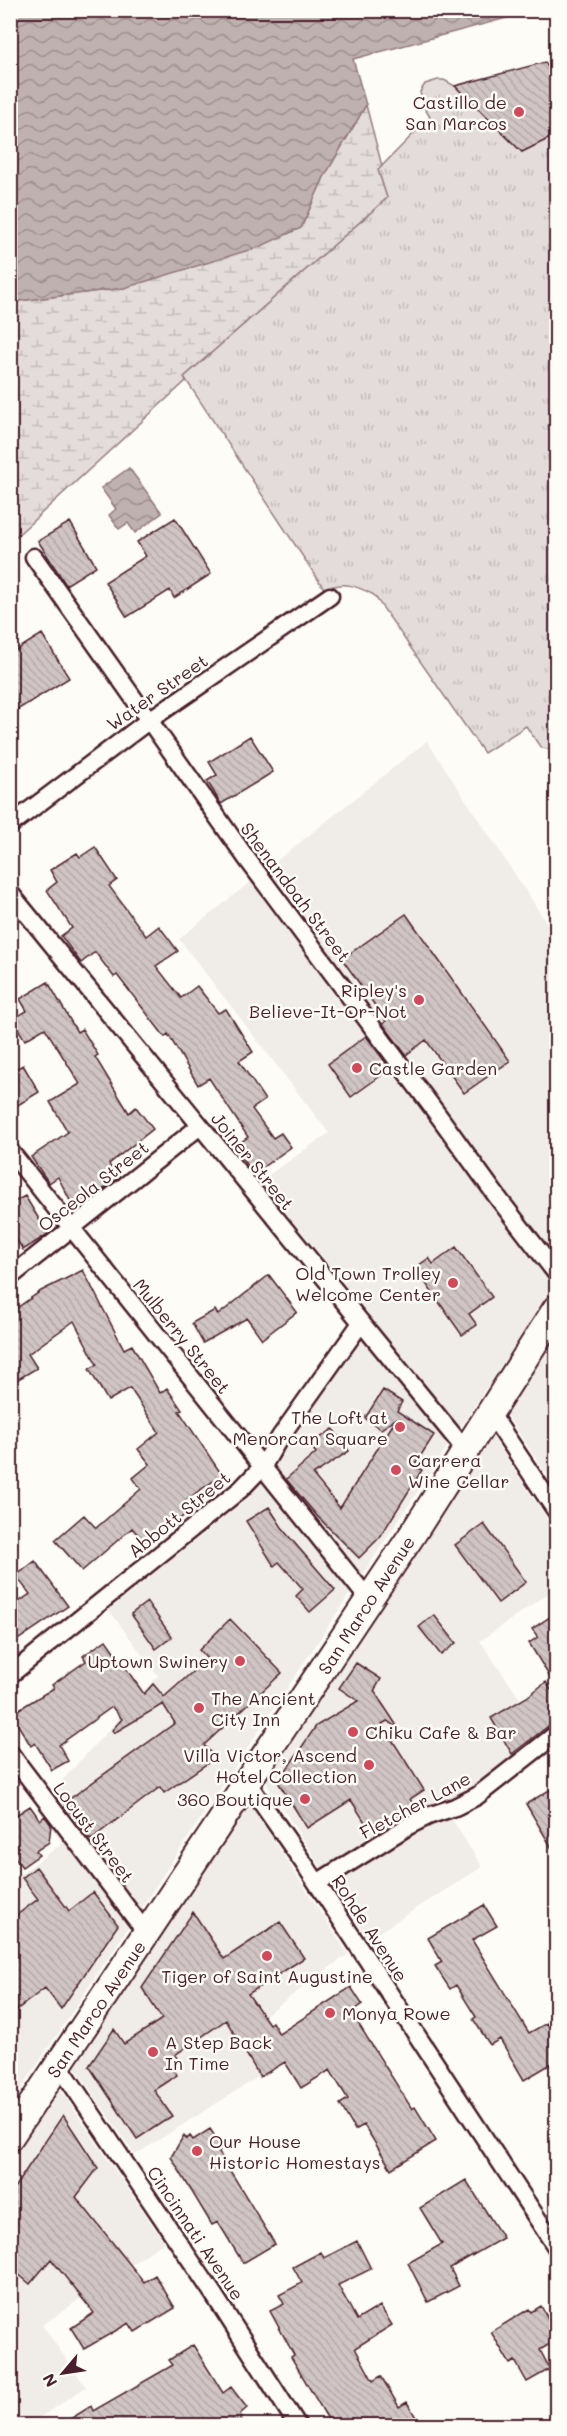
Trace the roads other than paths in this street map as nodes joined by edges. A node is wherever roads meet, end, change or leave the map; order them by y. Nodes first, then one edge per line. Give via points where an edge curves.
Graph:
1 (34, 557) dead end
2 (330, 596) dead end
3 (148, 721) junction
4 (10, 825) edge
5 (10, 893) edge
6 (200, 1126) junction
7 (10, 1151) edge
8 (71, 1228) junction
9 (556, 1273) edge
10 (10, 1277) edge
11 (556, 1309) edge
12 (361, 1323) junction
13 (491, 1414) junction
14 (467, 1452) junction
15 (263, 1466) junction
16 (556, 1511) edge
17 (369, 1600) junction
18 (10, 1675) edge
19 (556, 1734) edge
20 (10, 1754) edge
21 (247, 1782) junction
22 (317, 1883) junction
23 (147, 1934) junction
24 (59, 2065) junction
25 (10, 2137) edge
26 (556, 2247) edge
27 (298, 2426) edge

1 - 3 street, Shenandoah Street
2 - 3 street, Water Street
3 - 4 street, Water Street
3 - 9 street, Shenandoah Street
5 - 6 street, Joiner Street
6 - 8 street, Osceola Street
6 - 12 street, Joiner Street
7 - 8 street, Mulberry Street
8 - 10 street, Osceola Street
8 - 15 street, Mulberry Street
11 - 13 main road, San Marco Avenue
12 - 14 street, Joiner Street
12 - 15 street, Abbott Street
13 - 14 main road, San Marco Avenue
13 - 16 street
14 - 17 main road, San Marco Avenue
15 - 17 street, Mulberry Street
15 - 18 street, Abbott Street via 242,1489
17 - 21 main road, San Marco Avenue
19 - 22 street, Fletcher Lane via 477,1796 410,1825
20 - 23 street, Locust Street
21 - 22 street, Rohde Avenue
21 - 23 main road, San Marco Avenue
22 - 26 street, Rohde Avenue
23 - 24 main road, San Marco Avenue
24 - 25 main road, San Marco Avenue
24 - 27 street, Cincinnati Avenue

